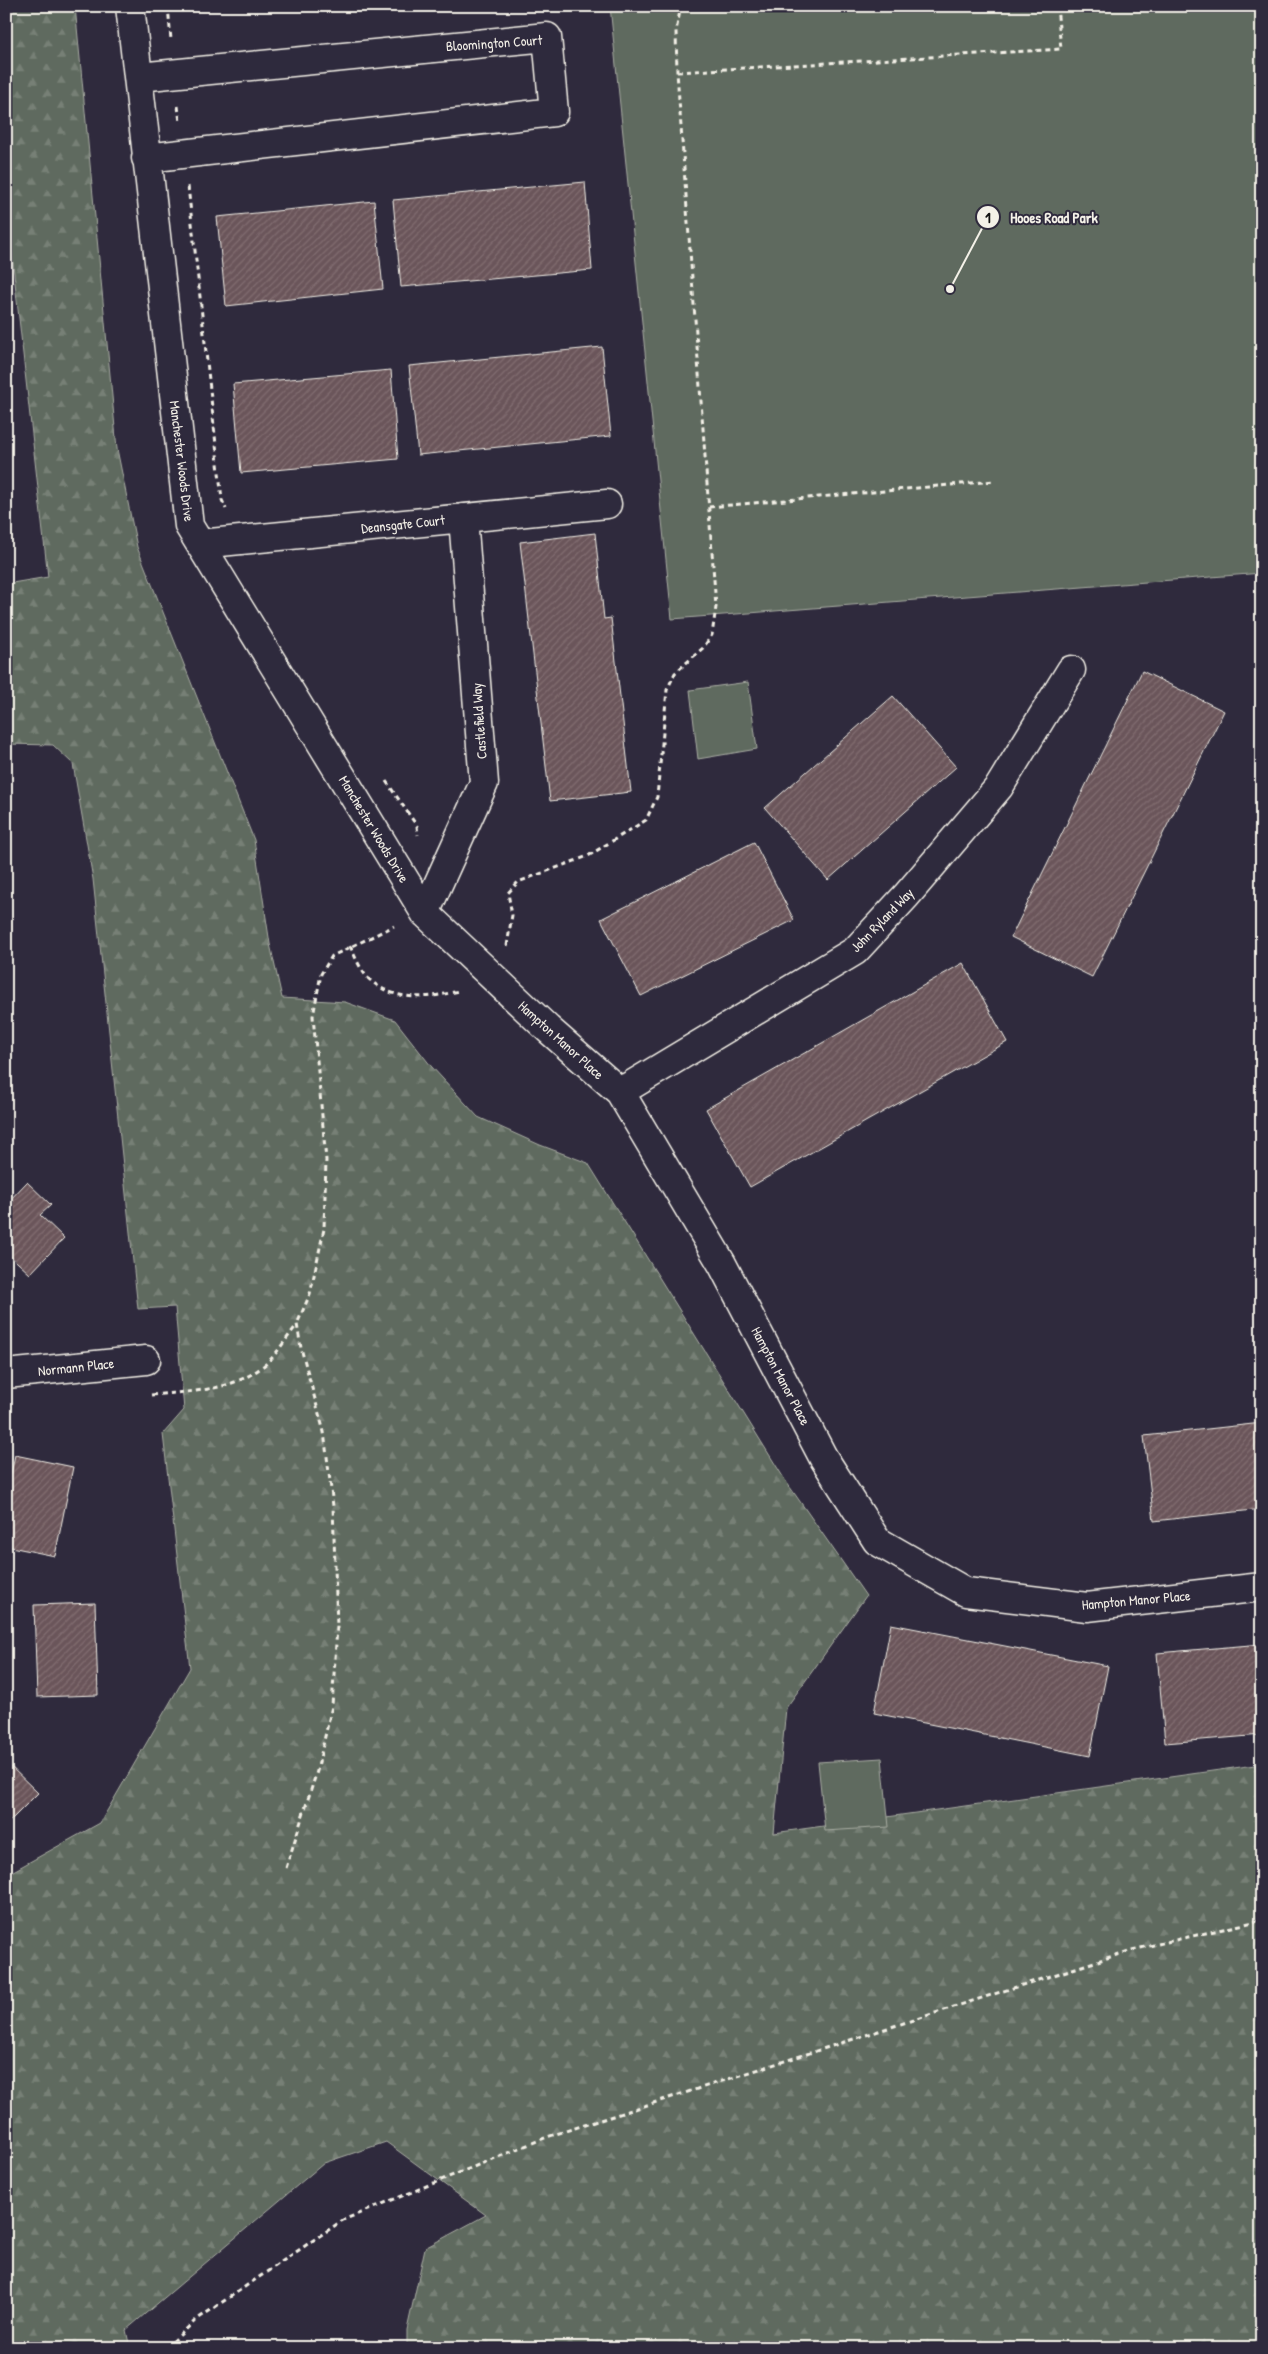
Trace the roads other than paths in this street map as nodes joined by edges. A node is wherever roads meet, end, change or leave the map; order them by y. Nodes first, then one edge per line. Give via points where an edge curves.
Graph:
1 (130, 6) edge
2 (139, 77) junction
3 (146, 158) junction
4 (607, 504) dead end
5 (464, 518) junction
6 (200, 544) junction
7 (1070, 670) dead end
8 (425, 912) junction
9 (620, 1092) junction
10 (146, 1360) dead end
11 (6, 1374) edge
12 (1262, 1587) edge

1 - 2 street, Manchester Woods Drive
2 - 3 street, Manchester Woods Drive
2 - 3 street, Bloomington Court via 547,37 554,112
3 - 6 street, Manchester Woods Drive via 189,526
4 - 5 street, Deansgate Court
5 - 6 street, Deansgate Court
5 - 8 street, Castlefield Way via 484,783
6 - 8 street, Manchester Woods Drive
7 - 9 street, John Ryland Way via 999,787 855,951
8 - 9 street, Hampton Manor Place via 548,1030
9 - 12 street, Hampton Manor Place via 722,1264 823,1456 877,1541 966,1592 1087,1607
10 - 11 street, Normann Place

